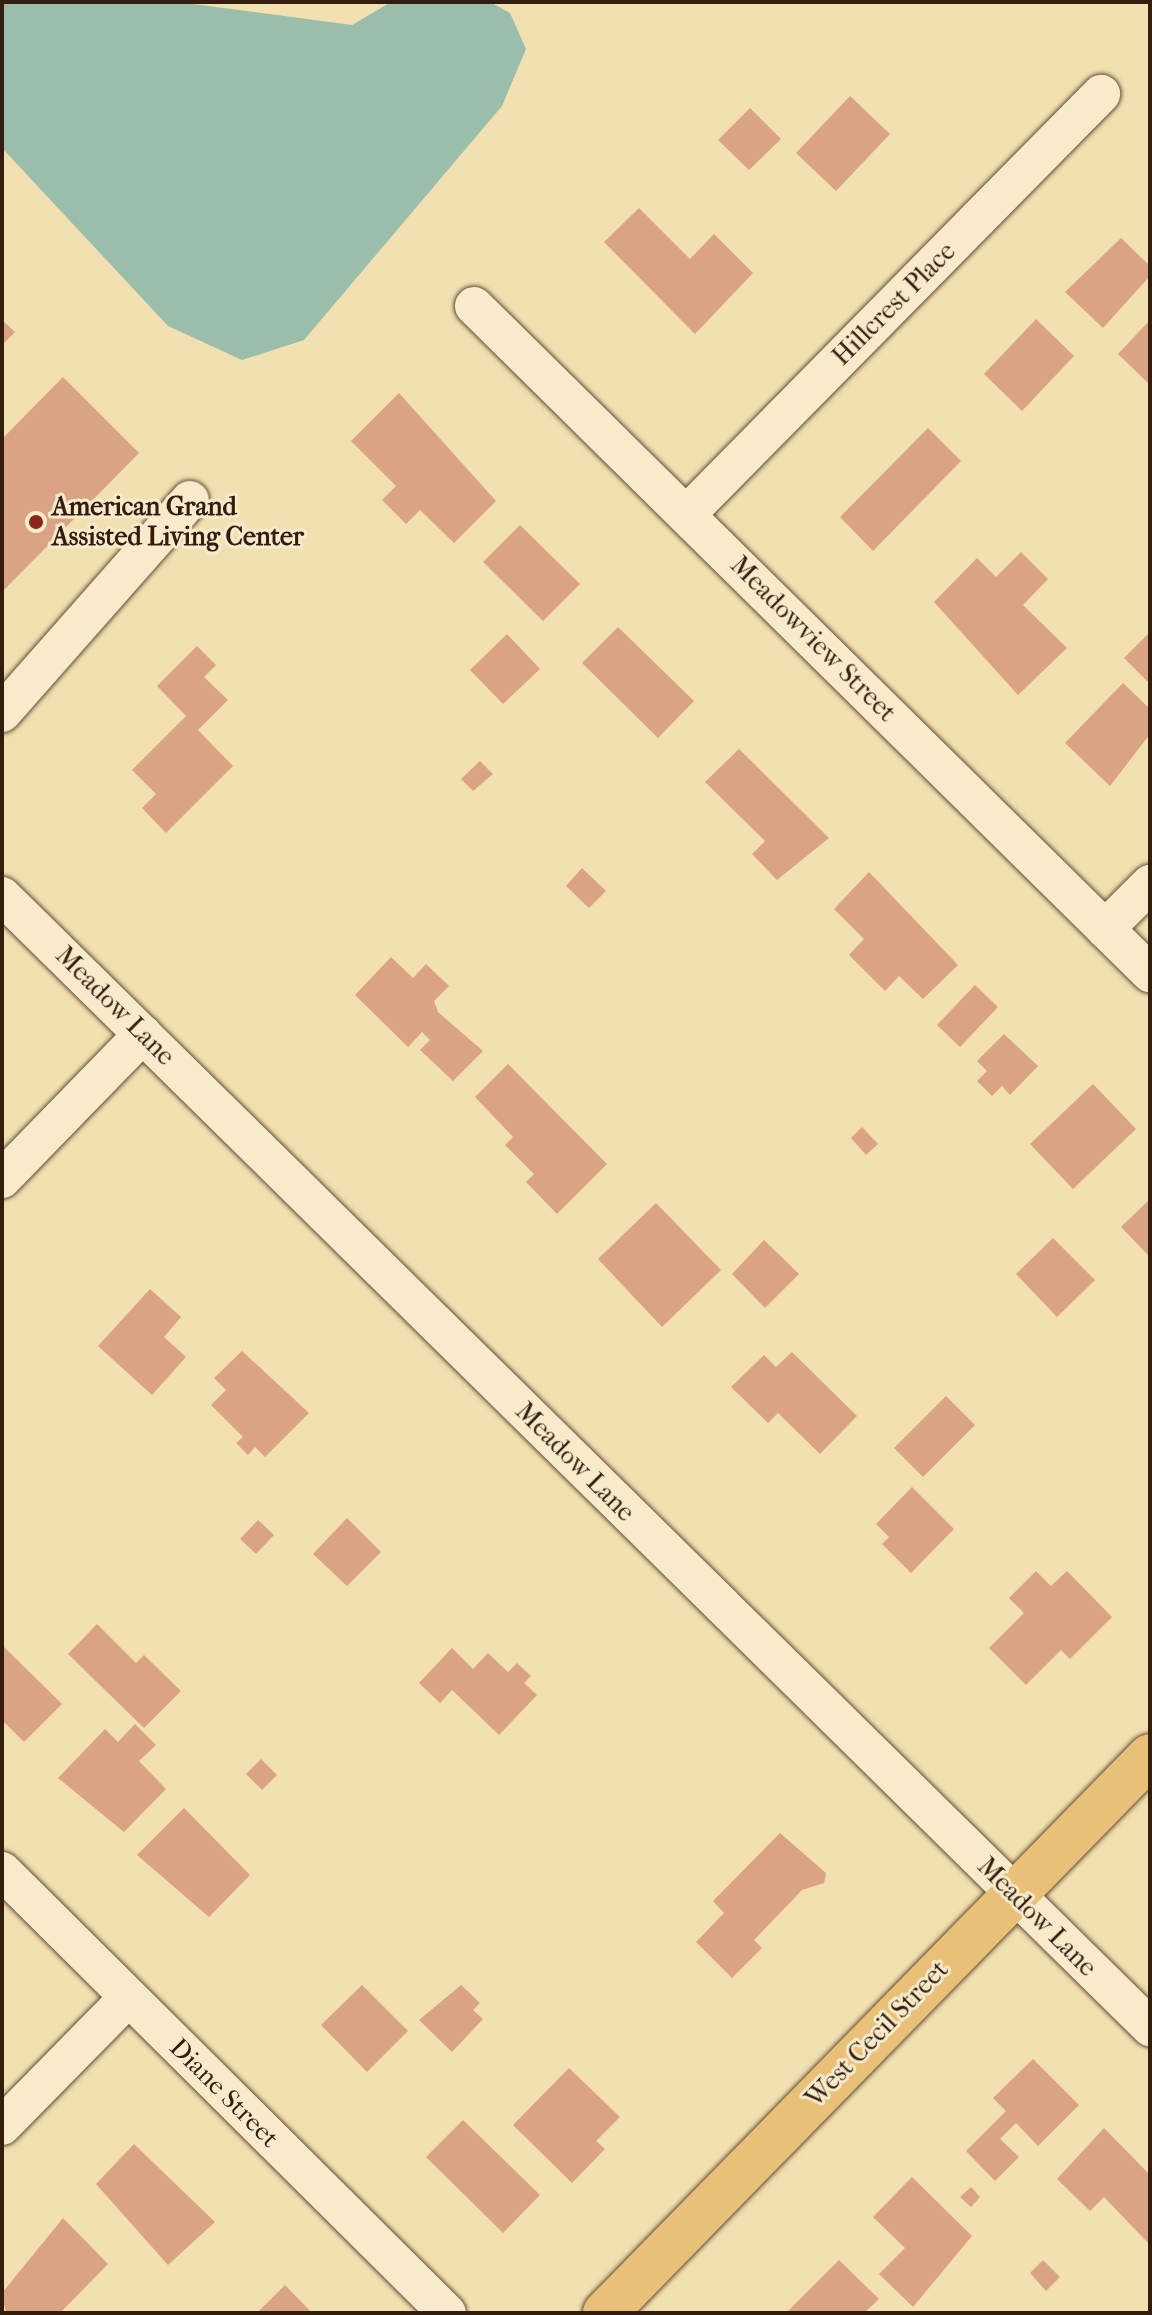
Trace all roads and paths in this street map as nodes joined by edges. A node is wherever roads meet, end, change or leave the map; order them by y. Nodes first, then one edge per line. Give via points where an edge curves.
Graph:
1 (1101, 94) dead end
2 (474, 306) dead end
3 (190, 500) dead end
4 (687, 514) junction
5 (2, 713) edge
6 (1150, 884) edge
7 (2, 896) edge
8 (1105, 929) junction
9 (1150, 973) edge
10 (143, 1034) junction
11 (2, 1179) edge
12 (1150, 1756) edge
13 (2, 1871) edge
14 (1014, 1894) junction
15 (128, 1998) junction
16 (1150, 2027) edge
17 (2, 2126) edge
18 (447, 2313) edge
19 (605, 2313) edge

1 - 4 street, Hillcrest Place
2 - 4 street, Meadowview Street
3 - 5 street
4 - 8 street, Meadowview Street
6 - 8 street
7 - 10 street, Meadow Lane
8 - 9 street, Meadowview Street
10 - 11 street
10 - 14 street, Meadow Lane
12 - 14 main road, West Cecil Street
13 - 15 street, Diane Street
14 - 16 street, Meadow Lane
14 - 19 main road, West Cecil Street
15 - 17 street
15 - 18 street, Diane Street

